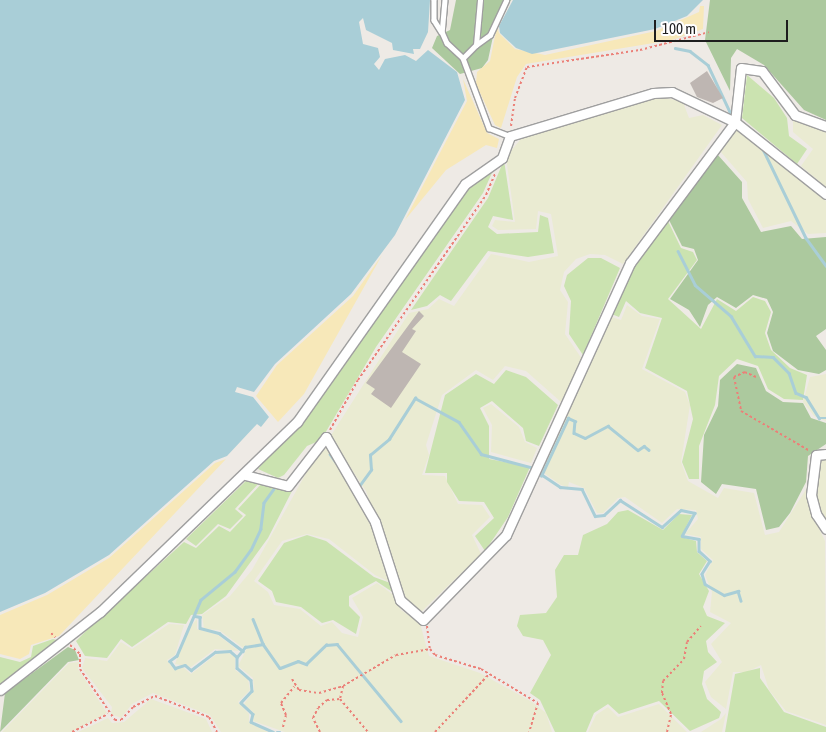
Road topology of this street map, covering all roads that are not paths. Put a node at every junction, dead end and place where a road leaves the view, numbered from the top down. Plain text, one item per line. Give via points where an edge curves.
1 (434, 0) edge
2 (445, 0) edge
3 (480, 0) edge
4 (506, 0) edge
5 (442, 32) junction
6 (476, 45) junction
7 (463, 58) junction
8 (735, 122) junction
9 (826, 126) edge
10 (510, 136) junction
11 (826, 194) edge
12 (826, 454) edge
13 (245, 475) junction
14 (826, 529) edge
15 (0, 690) edge

1 - 5 lane via 434,20
2 - 5 lane
3 - 6 lane
4 - 6 lane via 490,35
5 - 7 lane
6 - 7 lane
7 - 10 lane via 489,128
8 - 9 street via 741,68 762,71 795,114
8 - 10 street via 672,92 653,93
8 - 11 street
8 - 13 street via 630,263 500,544 423,620 400,600 372,515 326,437 288,486
10 - 13 street via 502,158 465,184 328,384
12 - 14 street via 816,455 811,495 816,514
13 - 15 street via 62,643

